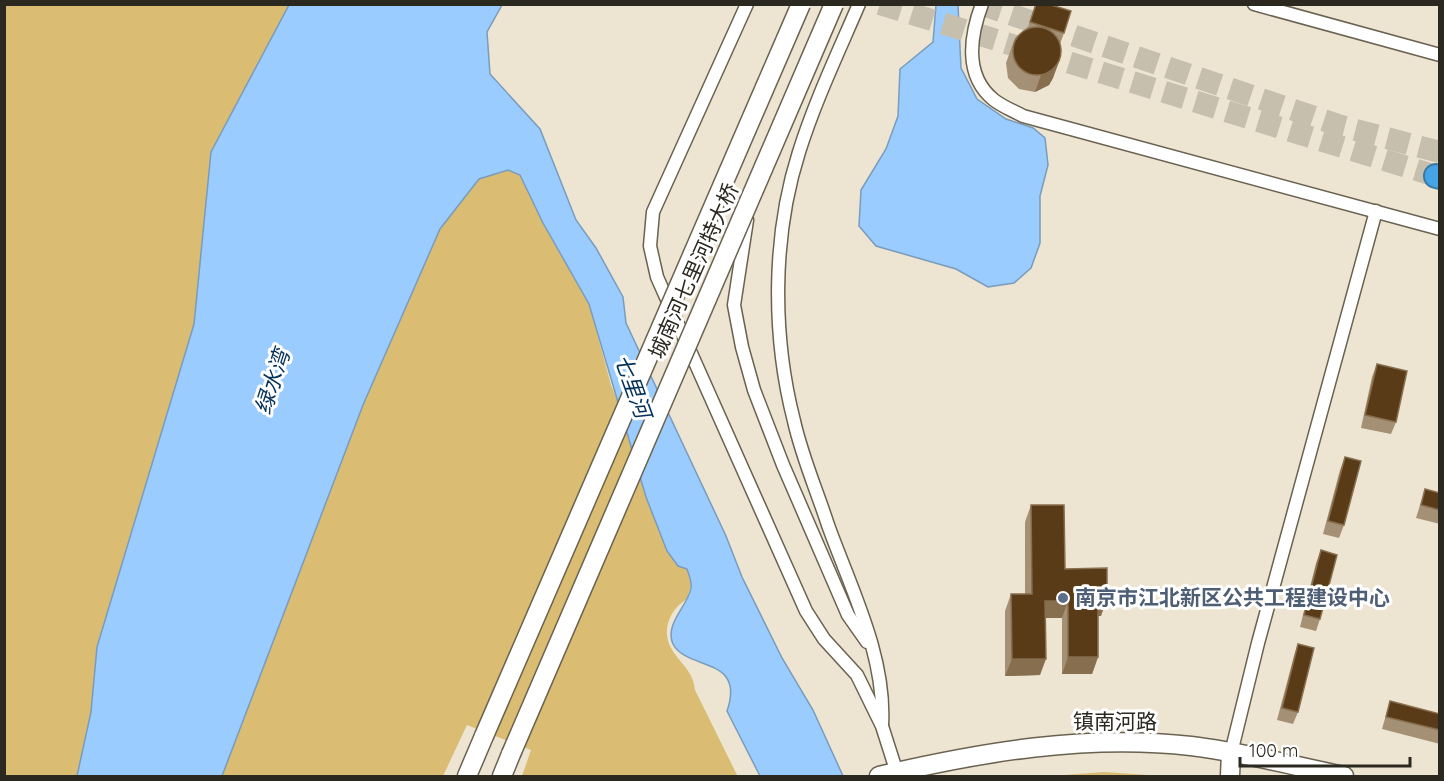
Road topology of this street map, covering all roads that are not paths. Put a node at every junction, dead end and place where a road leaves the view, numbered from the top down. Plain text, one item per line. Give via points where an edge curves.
1 (747, 4) edge
2 (801, 4) edge
3 (834, 4) edge
4 (859, 4) edge
5 (982, 4) edge
6 (1254, 4) edge
7 (1440, 55) edge
8 (752, 195) junction
9 (1376, 211) junction
10 (1440, 229) edge
11 (874, 653) junction
12 (882, 726) junction
13 (1232, 753) junction
14 (887, 775) edge
15 (467, 777) edge
16 (502, 777) edge
17 (1230, 777) edge
18 (1344, 777) edge

1 - 12 street via 653,212 650,246 657,277 806,611 824,639 857,675
2 - 15 main road, 城南河七里河特大桥, bridge
3 - 8 main road, 城南河七里河特大桥, bridge
4 - 11 street via 798,154 786,206 779,307 780,342 794,423
5 - 9 street via 970,51 976,75 993,99 1023,116
6 - 7 street
8 - 11 street, bridge via 736,274 734,305 754,390 848,615
8 - 16 main road, 城南河七里河特大桥, bridge
9 - 10 street
9 - 13 street via 1258,643
11 - 12 street via 883,705
12 - 14 street
13 - 14 main road, 镇南河路 via 1124,742 1055,745
13 - 17 main road
13 - 18 main road, 镇南河路

